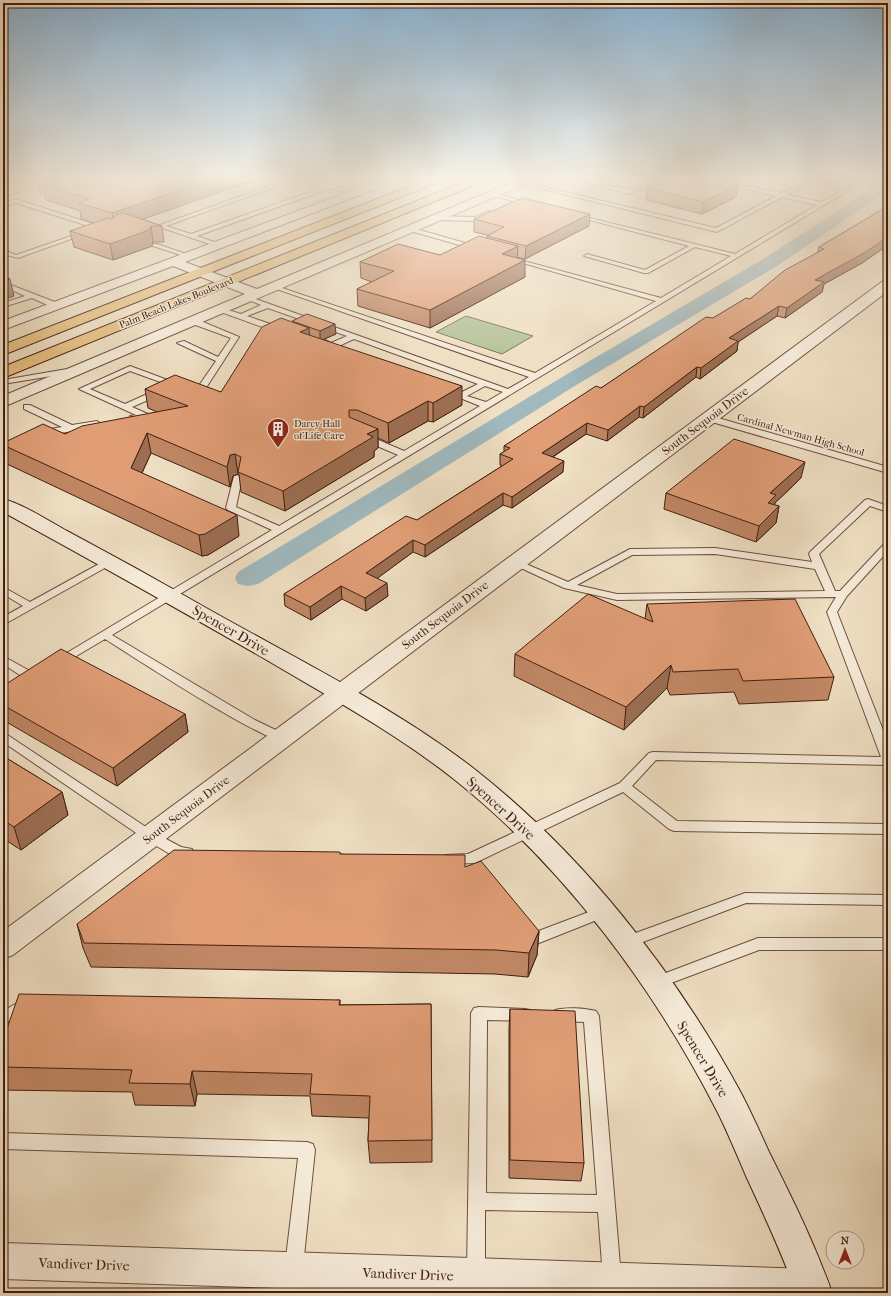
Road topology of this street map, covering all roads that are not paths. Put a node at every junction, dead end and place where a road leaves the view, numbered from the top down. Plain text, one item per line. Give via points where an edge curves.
1 (70, 238) edge
2 (199, 238) edge
3 (235, 238) edge
4 (286, 238) edge
5 (333, 238) edge
6 (387, 238) edge
7 (443, 238) edge
8 (669, 238) edge
9 (766, 238) edge
10 (155, 245) dead end
11 (218, 245) junction
12 (695, 245) junction
13 (487, 251) edge
14 (3, 252) edge
15 (189, 256) junction
16 (502, 256) edge
17 (587, 256) dead end
18 (737, 256) junction
19 (172, 262) junction
20 (200, 272) junction
21 (226, 282) junction
22 (3, 284) edge
23 (888, 284) edge
24 (274, 287) junction
25 (31, 296) junction
26 (253, 296) junction
27 (662, 300) junction
28 (879, 300) edge
29 (3, 305) edge
30 (268, 305) junction
31 (57, 306) junction
32 (221, 309) junction
33 (241, 316) junction
34 (193, 321) junction
35 (7, 325) edge
36 (284, 332) edge
37 (353, 336) junction
38 (22, 342) junction
39 (181, 343) dead end
40 (3, 350) edge
41 (342, 353) edge
42 (220, 360) junction
43 (80, 369) junction
44 (3, 373) edge
45 (535, 376) junction
46 (3, 382) edge
47 (485, 383) junction
48 (175, 384) junction
49 (439, 388) edge
50 (509, 392) junction
51 (461, 396) junction
52 (3, 402) edge
53 (486, 406) junction
54 (27, 407) dead end
55 (124, 407) junction
56 (708, 418) junction
57 (123, 420) edge
58 (108, 422) edge
59 (71, 428) junction
60 (354, 434) edge
61 (30, 437) edge
62 (404, 454) junction
63 (888, 470) edge
64 (237, 478) edge
65 (3, 505) edge
66 (888, 509) edge
67 (277, 529) junction
68 (888, 545) edge
69 (108, 562) junction
70 (515, 563) junction
71 (818, 566) junction
72 (568, 586) junction
73 (3, 590) edge
74 (831, 594) junction
75 (843, 594) junction
76 (171, 595) junction
77 (30, 606) junction
78 (3, 622) edge
79 (105, 635) junction
80 (3, 659) edge
81 (33, 678) junction
82 (21, 685) edge
83 (340, 693) junction
84 (3, 736) edge
85 (282, 738) junction
86 (888, 760) edge
87 (624, 786) junction
88 (888, 829) edge
89 (528, 831) junction
90 (150, 836) junction
91 (201, 854) edge
92 (440, 859) edge
93 (470, 859) junction
94 (480, 871) edge
95 (888, 900) edge
96 (602, 912) junction
97 (519, 921) edge
98 (626, 943) junction
99 (888, 944) edge
100 (3, 947) edge
101 (655, 984) junction
102 (34, 1004) edge
103 (3, 1019) edge
104 (3, 1141) edge
105 (476, 1201) junction
106 (606, 1204) junction
107 (3, 1261) edge
108 (294, 1270) junction
109 (612, 1281) junction
110 (459, 1282) edge
111 (813, 1290) edge

1 - 14 lane via 16,257
2 - 11 lane
3 - 11 street
4 - 20 main road, Palm Beach Lakes Boulevard
5 - 21 main road, Palm Beach Lakes Boulevard
6 - 24 street
7 - 13 lane
8 - 12 lane
9 - 18 lane
10 - 15 lane
11 - 15 street
12 - 17 lane via 646,272
12 - 18 lane
15 - 19 street
16 - 27 lane
18 - 27 lane
19 - 20 street
19 - 31 street
20 - 21 street
20 - 38 main road, Palm Beach Lakes Boulevard
21 - 26 street
21 - 44 main road, Palm Beach Lakes Boulevard
22 - 25 lane
23 - 28 street, South Sequoia Drive
24 - 26 street
24 - 45 lane
25 - 29 lane
25 - 31 lane
26 - 30 lane
26 - 32 street
27 - 45 lane
28 - 56 street, South Sequoia Drive
30 - 33 lane
30 - 37 lane
31 - 35 street
32 - 33 lane
32 - 34 street
33 - 36 lane
34 - 42 lane via 235,337
34 - 43 street
35 - 38 street via 18,327
37 - 41 lane via 323,346
37 - 47 lane
38 - 40 main road, Palm Beach Lakes Boulevard
39 - 42 lane
42 - 48 lane via 198,394
43 - 46 lane
43 - 52 street
45 - 50 lane
47 - 50 lane
47 - 51 lane
48 - 55 lane
48 - 55 lane via 130,368 83,389
49 - 51 lane
50 - 53 lane
51 - 53 lane
53 - 62 lane
54 - 59 lane
55 - 57 lane via 145,416
56 - 63 lane, Cardinal Newman High School
56 - 70 street, South Sequoia Drive
58 - 59 lane
59 - 61 lane
60 - 62 lane
62 - 67 lane
64 - 67 lane via 231,508
65 - 69 street, Spencer Drive
66 - 71 lane via 868,502 814,554
67 - 76 lane
68 - 75 lane
69 - 76 street, Spencer Drive
69 - 77 lane
70 - 72 lane
70 - 83 street, South Sequoia Drive
71 - 72 lane via 715,550 630,552
71 - 74 lane
72 - 74 lane via 617,597
73 - 77 lane
74 - 75 lane
75 - 86 lane via 832,612
76 - 79 lane
76 - 83 street, Spencer Drive
77 - 78 lane
79 - 81 lane
79 - 85 lane via 251,723
80 - 81 lane
81 - 82 lane
83 - 85 street, South Sequoia Drive
83 - 89 street, Spencer Drive via 401,729 459,771
84 - 90 lane
85 - 90 street, South Sequoia Drive
86 - 87 lane via 653,756
87 - 88 lane via 674,826
87 - 89 lane
89 - 93 lane
89 - 96 street, Spencer Drive
90 - 91 lane via 178,852
90 - 100 street, South Sequoia Drive
92 - 93 lane
93 - 94 lane
95 - 98 lane via 745,898
96 - 97 lane via 534,939
96 - 98 street, Spencer Drive
98 - 101 street, Spencer Drive
99 - 101 lane via 758,944
101 - 111 street, Spencer Drive via 670,1004 729,1103 786,1221
102 - 103 lane via 26,1003
104 - 108 lane via 307,1150
105 - 106 lane
105 - 106 lane via 479,1013 591,1016
105 - 110 lane
106 - 109 lane
107 - 108 street, Vandiver Drive
108 - 110 street, Vandiver Drive
109 - 110 street, Vandiver Drive
109 - 111 street, Vandiver Drive

